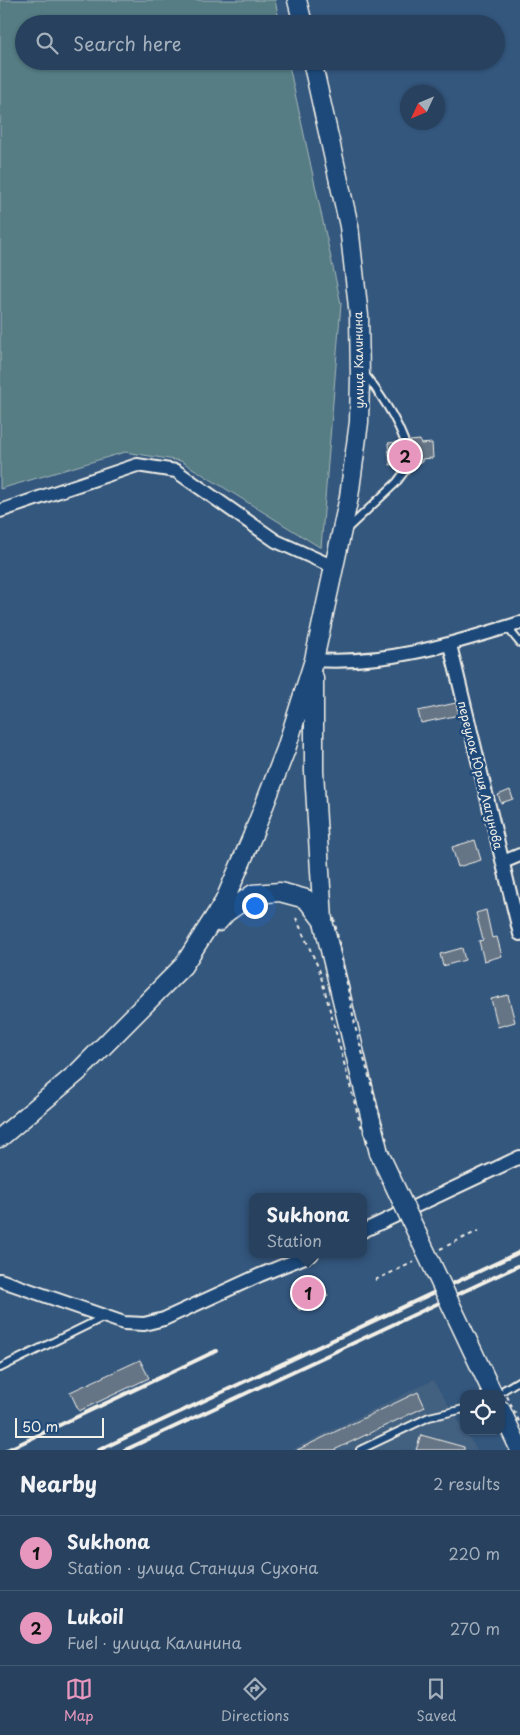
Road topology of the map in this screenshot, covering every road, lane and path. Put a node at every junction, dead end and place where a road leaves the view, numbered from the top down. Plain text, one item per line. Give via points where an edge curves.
1 (297, 0) edge
2 (301, 15) edge
3 (314, 70) edge
4 (360, 366) junction
5 (0, 510) edge
6 (341, 535) junction
7 (334, 567) junction
8 (520, 623) edge
9 (507, 627) junction
10 (520, 643) edge
11 (450, 645) junction
12 (314, 660) junction
13 (520, 855) edge
14 (503, 862) junction
15 (329, 920) junction
16 (520, 934) edge
17 (183, 966) junction
18 (0, 1138) edge
19 (388, 1143) dead end
20 (520, 1157) edge
21 (367, 1228) edge
22 (478, 1231) dead end
23 (427, 1255) junction
24 (302, 1258) edge
25 (0, 1280) edge
26 (375, 1280) dead end
27 (106, 1316) junction
28 (0, 1368) edge
29 (520, 1380) edge
30 (497, 1390) edge
31 (502, 1390) edge
32 (505, 1402) edge
33 (460, 1410) edge
34 (505, 1418) edge
35 (520, 1423) edge
36 (360, 1450) edge
37 (520, 1450) edge

1 - 2 main road
3 - 4 main road, улица Калинина via 349,226
4 - 6 main road, улица Калинина via 359,422 350,497
4 - 6 lane via 390,408 406,442 411,463 396,483
5 - 7 street via 137,465 176,471 276,541
6 - 7 main road, улица Калинина
7 - 12 main road, улица Калинина
8 - 9 street
9 - 10 lane
9 - 11 street
11 - 12 street via 373,660
11 - 14 street, переулок Юрия Лагунова
12 - 15 main road via 314,771
12 - 17 main road via 286,749 252,837 224,902
13 - 14 street
14 - 16 street, переулок Юрия Лагунова
15 - 17 main road via 306,899 280,892 253,894 226,913
15 - 19 path, bridge
15 - 23 main road, bridge via 379,1154
17 - 18 main road via 78,1072
20 - 21 street
22 - 23 path
23 - 26 path
23 - 30 main road, bridge
24 - 27 street via 164,1319 144,1324 124,1323
25 - 27 street
27 - 28 lane
29 - 31 lane
32 - 35 path, bridge
33 - 36 lane via 429,1417
34 - 37 main road

